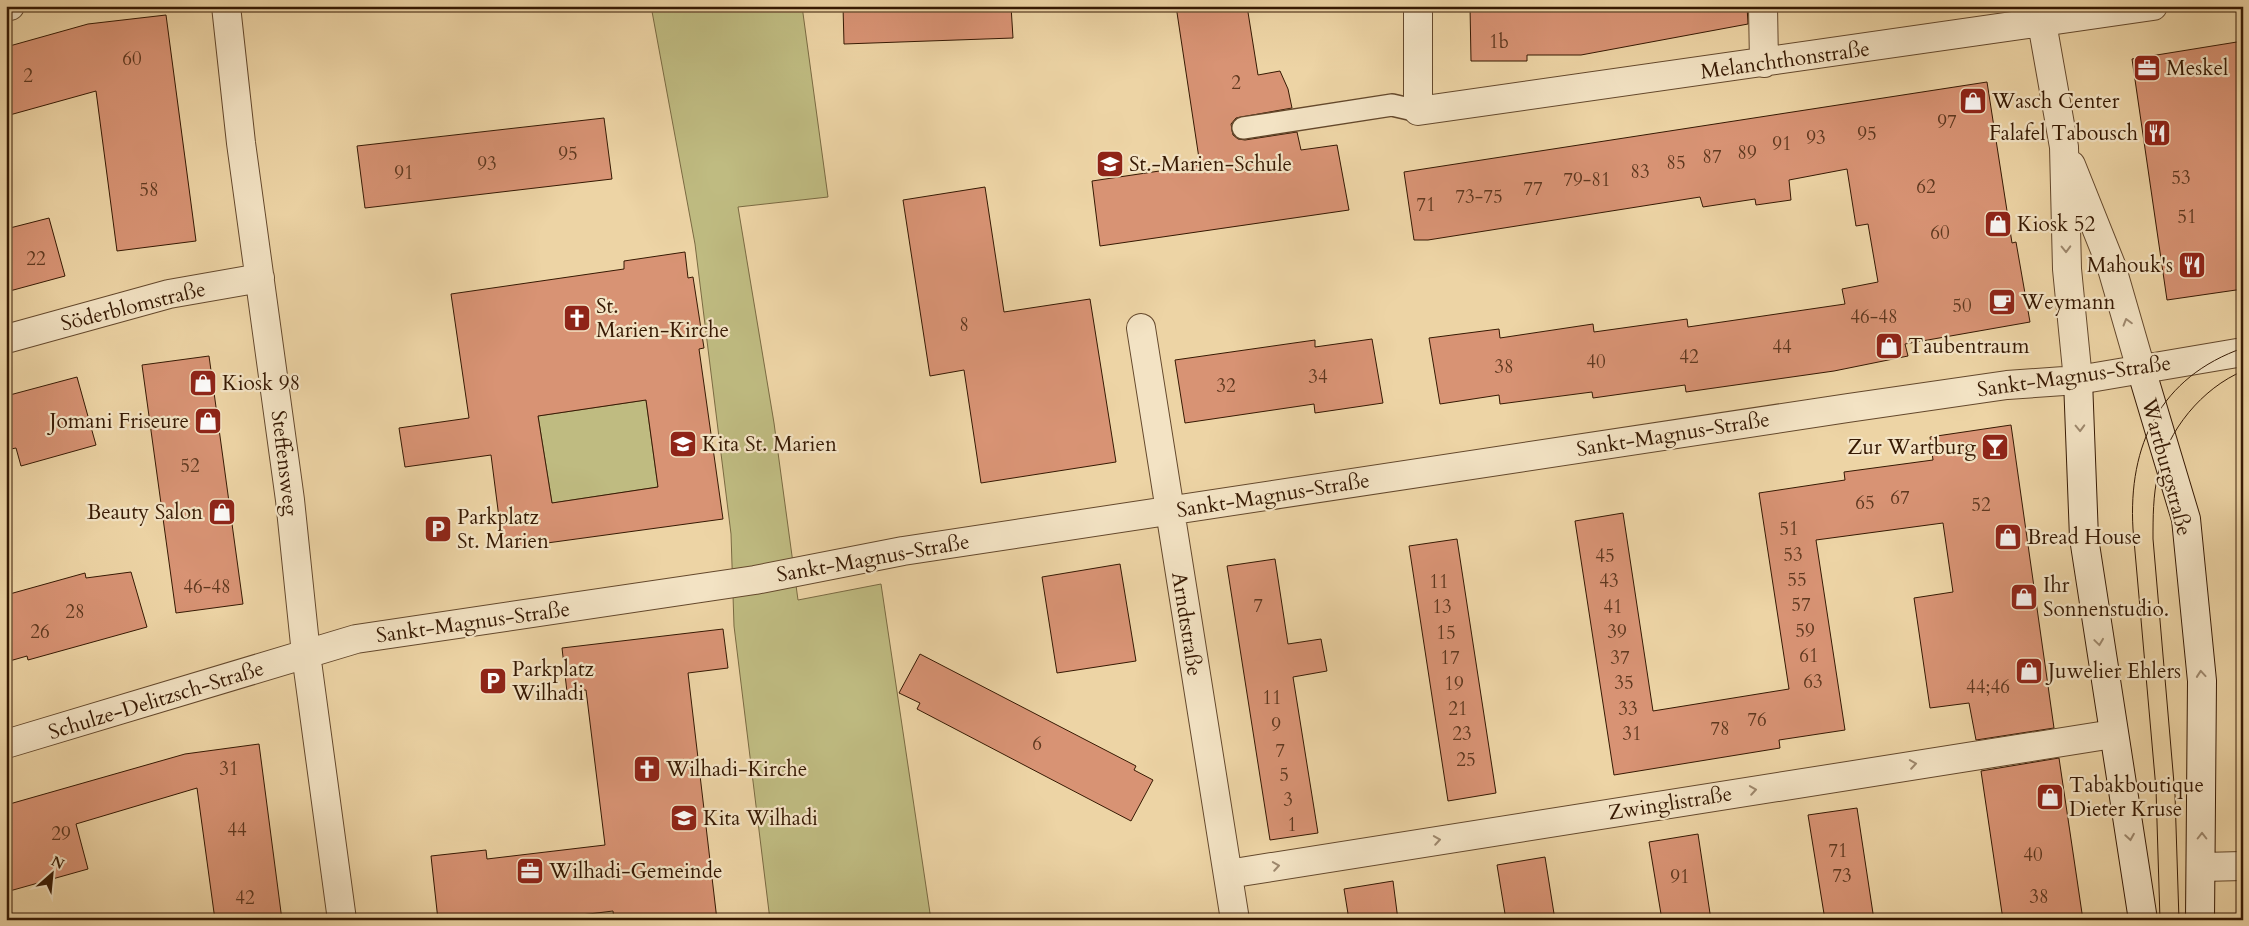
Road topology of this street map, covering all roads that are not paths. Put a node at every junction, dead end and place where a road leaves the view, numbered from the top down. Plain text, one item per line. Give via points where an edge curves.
1 (10, 6) edge
2 (226, 6) edge
3 (1418, 6) edge
4 (1764, 6) edge
5 (2153, 6) edge
6 (6, 7) edge
7 (2041, 15) edge
8 (1764, 63) junction
9 (1418, 111) junction
10 (1243, 128) dead end
11 (2064, 148) junction
12 (260, 278) junction
13 (1141, 328) dead end
14 (6, 339) edge
15 (2243, 352) edge
16 (2141, 369) junction
17 (2078, 380) junction
18 (1169, 511) junction
19 (306, 654) junction
20 (2113, 734) junction
21 (6, 744) edge
22 (2243, 866) edge
23 (2202, 868) junction
24 (1228, 874) junction
25 (342, 920) edge
26 (1235, 920) edge
27 (2143, 920) edge
28 (2200, 920) edge

1 - 6 street
2 - 12 street, Steffensweg
3 - 9 street
4 - 8 street
5 - 7 street, Melanchthonstraße
7 - 8 street, Melanchthonstraße
7 - 11 street, Wartburgstraße
8 - 9 street, Melanchthonstraße
9 - 10 lane via 1392,105
16 -> 11 street, Wartburgstraße via 2111,265
11 -> 17 street, Wartburgstraße via 2067,269
12 - 14 street, Söderblomstraße via 168,294
12 - 19 street, Steffensweg via 292,518
13 - 18 street, Arndtstraße
15 - 16 street, Sankt-Magnus-Straße
16 - 17 street, Sankt-Magnus-Straße
23 -> 16 street, Wartburgstraße via 2202,681 2186,520
17 - 18 street, Sankt-Magnus-Straße via 1998,386
17 -> 20 street, Wartburgstraße via 2084,538
18 - 19 street, Sankt-Magnus-Straße via 903,551 635,599 356,639
18 - 24 street, Arndtstraße
19 - 21 street, Schulze-Delitzsch-Straße
19 - 25 street, Steffensweg
24 -> 20 street, Zwinglistraße
20 -> 27 street, Wartburgstraße
22 - 23 street
23 - 28 street, Wartburgstraße
24 - 26 street, Arndtstraße

